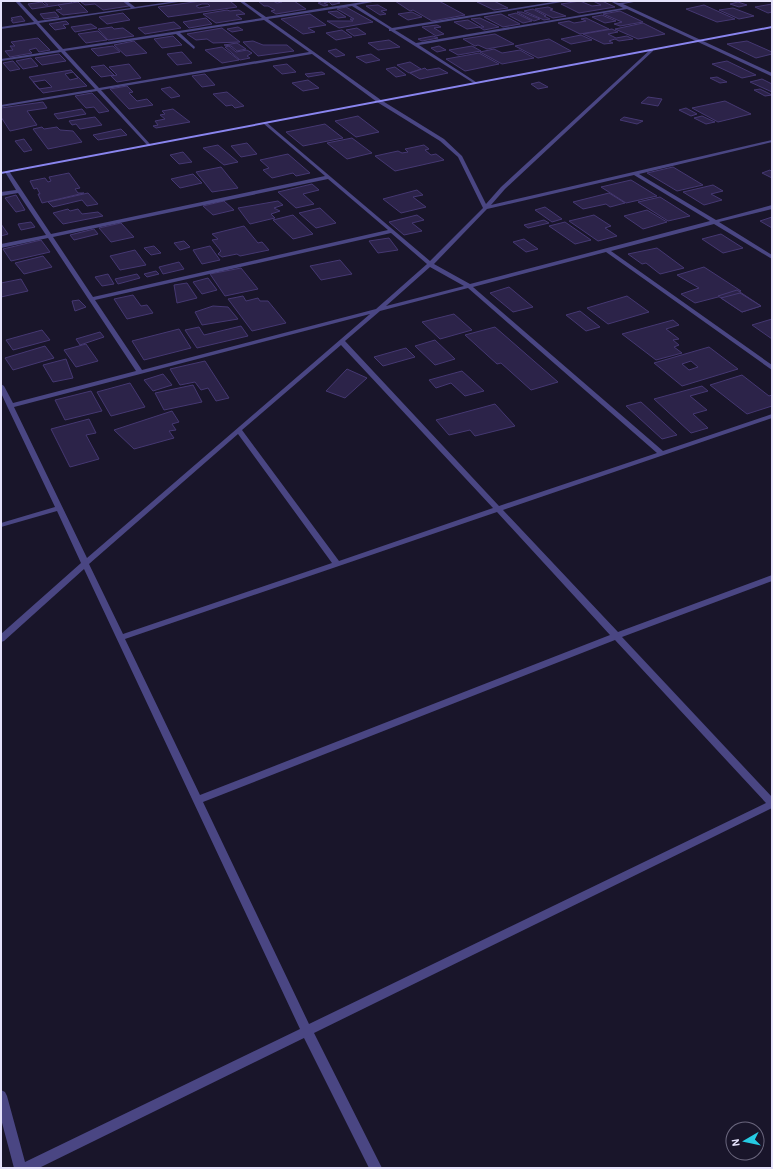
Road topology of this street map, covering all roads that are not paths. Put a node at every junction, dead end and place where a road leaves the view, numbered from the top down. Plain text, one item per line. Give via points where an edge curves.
1 (17, 1) edge
2 (126, 1) edge
3 (183, 1) edge
4 (241, 1) edge
5 (376, 1) edge
6 (566, 1) edge
7 (612, 1) edge
8 (637, 1) edge
9 (619, 4) junction
10 (353, 5) junction
11 (134, 8) junction
12 (628, 8) junction
13 (266, 18) junction
14 (36, 23) junction
15 (772, 27) edge
16 (1, 28) edge
17 (390, 30) junction
18 (177, 32) junction
19 (698, 41) junction
20 (414, 45) junction
21 (194, 48) dead end
22 (62, 50) junction
23 (652, 50) junction
24 (312, 53) junction
25 (1, 60) edge
26 (772, 75) edge
27 (475, 83) junction
28 (97, 89) junction
29 (379, 101) junction
30 (1, 106) edge
31 (266, 123) junction
32 (772, 140) edge
33 (148, 146) junction
34 (4, 173) edge
35 (635, 173) junction
36 (329, 177) junction
37 (19, 191) junction
38 (1, 194) edge
39 (772, 207) edge
40 (486, 208) junction
41 (715, 222) junction
42 (392, 231) junction
43 (49, 236) junction
44 (1, 246) edge
45 (608, 250) junction
46 (772, 257) edge
47 (430, 264) junction
48 (469, 286) junction
49 (92, 299) junction
50 (379, 310) junction
51 (341, 341) junction
52 (772, 368) edge
53 (140, 372) junction
54 (1, 386) edge
55 (10, 406) junction
56 (772, 416) edge
57 (239, 430) junction
58 (662, 454) junction
59 (59, 508) junction
60 (498, 509) junction
61 (1, 525) edge
62 (85, 563) junction
63 (336, 564) junction
64 (772, 578) edge
65 (616, 636) junction
66 (120, 638) junction
67 (1, 639) edge
68 (198, 800) junction
69 (772, 804) edge
70 (306, 1030) junction
71 (1, 1096) edge
72 (20, 1168) edge
73 (26, 1168) edge
74 (376, 1168) edge

1 - 14 street
2 - 11 street
3 - 11 street
4 - 13 street
5 - 10 street
6 - 17 street
7 - 9 street
8 - 9 street
9 - 12 street
10 - 13 street
10 - 17 street
11 - 14 street
12 - 19 street
12 - 20 street
13 - 18 street
13 - 24 street
14 - 16 street
14 - 22 street
15 - 19 street
17 - 20 street
18 - 21 street
18 - 22 street
19 - 23 street
19 - 26 street
20 - 27 street
22 - 25 street
22 - 28 street
23 - 27 street
23 - 40 street via 503,188
24 - 28 street
24 - 29 street
27 - 29 street
28 - 30 street
28 - 33 street
29 - 31 street
29 - 40 street via 442,140 460,156
31 - 33 street
31 - 36 street
32 - 35 street
33 - 34 street
34 - 37 street
35 - 40 street
35 - 41 street
36 - 42 street
36 - 43 street
37 - 38 street
37 - 43 street
39 - 41 street
40 - 47 street
41 - 45 street
41 - 46 street
42 - 47 street
42 - 49 street
43 - 44 street
43 - 49 street
45 - 48 street
45 - 52 street
47 - 48 street
47 - 50 street
48 - 50 street
48 - 58 street
49 - 53 street
50 - 51 street
50 - 53 street
51 - 57 street
51 - 60 street
53 - 55 street
54 - 55 street
55 - 59 street
56 - 58 street
57 - 62 street
57 - 63 street
58 - 60 street
59 - 61 street
59 - 62 street
60 - 63 street
60 - 65 street
62 - 66 street
62 - 67 street
63 - 66 street
64 - 65 street
65 - 68 street
65 - 69 street
66 - 68 street
68 - 70 street
69 - 70 street
70 - 73 street
70 - 74 street
71 - 72 street

